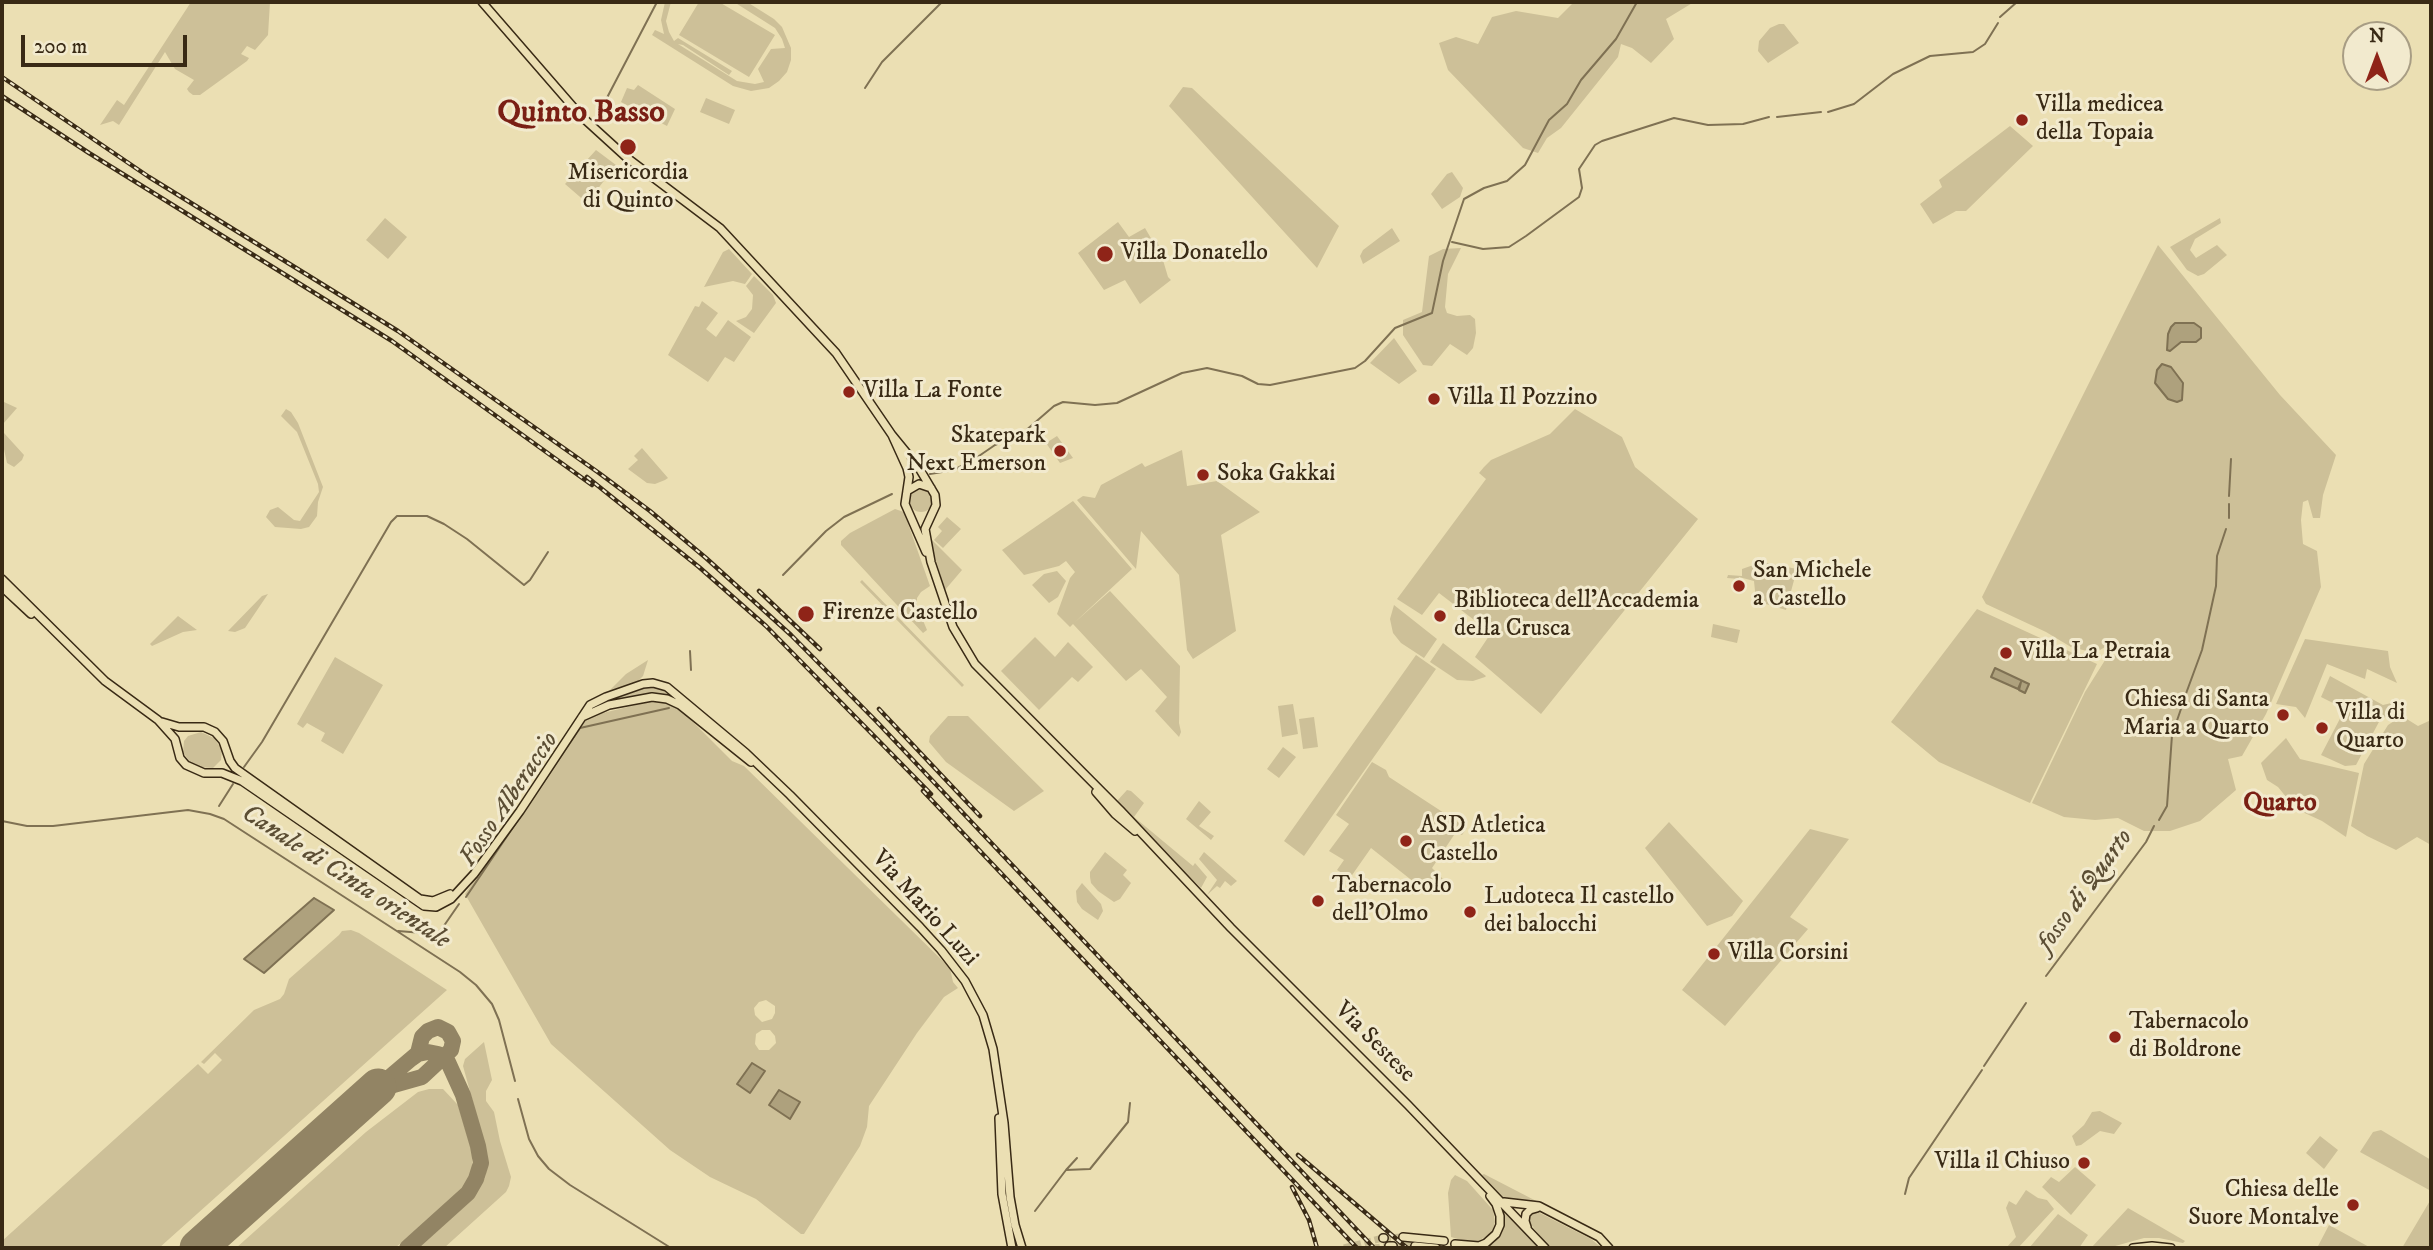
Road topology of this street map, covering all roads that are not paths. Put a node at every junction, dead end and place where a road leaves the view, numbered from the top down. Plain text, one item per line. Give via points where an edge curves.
1 (482, 2) edge
2 (892, 435) junction
3 (931, 488) junction
4 (905, 495) junction
5 (933, 510) junction
6 (910, 512) junction
7 (931, 562) junction
8 (2, 579) edge
9 (2, 587) edge
10 (66, 644) junction
11 (581, 718) junction
12 (158, 720) junction
13 (192, 727) junction
14 (177, 746) junction
15 (227, 754) junction
16 (213, 773) junction
17 (768, 775) junction
18 (457, 891) junction
19 (1000, 1099) junction
20 (1479, 1180) junction
21 (1498, 1199) junction
22 (1548, 1211) junction
23 (1532, 1234) junction
24 (1403, 1237) tunnel mouth
25 (1450, 1242) junction
26 (1415, 1246) dead end
27 (1012, 1248) edge
28 (1022, 1248) edge
29 (1436, 1248) edge
30 (1469, 1248) edge
31 (1545, 1248) edge
32 (1609, 1248) edge
33 (2133, 1248) edge
34 (2171, 1248) edge

1 - 2 main road via 581,116 626,157 729,236 830,345
2 - 3 main road
2 - 4 main road via 908,470
3 - 4 main road via 916,484
3 - 5 main road via 936,500
4 - 6 main road
5 - 6 main road via 920,516
5 - 7 main road, Via Sestese via 925,529
6 - 7 main road, Via Sestese
7 - 20 main road, Via Sestese via 953,627 969,657
8 - 10 main road
9 - 10 main road
10 - 12 main road via 105,681
11 - 17 main road, Via Mario Luzi via 609,705 669,699
11 - 17 main road, Via Mario Luzi via 593,703 606,697 643,684 662,685
11 - 18 main road via 520,811
12 - 13 main road
12 - 14 main road
13 - 14 main road
13 - 15 main road via 215,732
14 - 16 main road via 186,765
15 - 16 main road via 223,766
15 - 18 main road via 235,768 420,899 433,901
16 - 18 main road via 242,781 424,906 443,904
17 - 19 main road, Via Mario Luzi via 955,966 987,1026
19 - 27 main road, Via Mario Luzi via 1002,1194
19 - 28 main road, Via Mario Luzi via 1010,1197
20 - 21 main road, Via Sestese
20 - 25 main road via 1497,1207 1499,1228 1482,1245
21 - 22 main road
21 - 23 main road, Via Sestese
22 - 23 main road via 1534,1208 1527,1213 1525,1222
22 - 32 main road via 1599,1237
23 - 31 main road, Via Sestese
24 - 25 main road
25 - 30 main road
26 - 29 main road
33 - 34 main road

